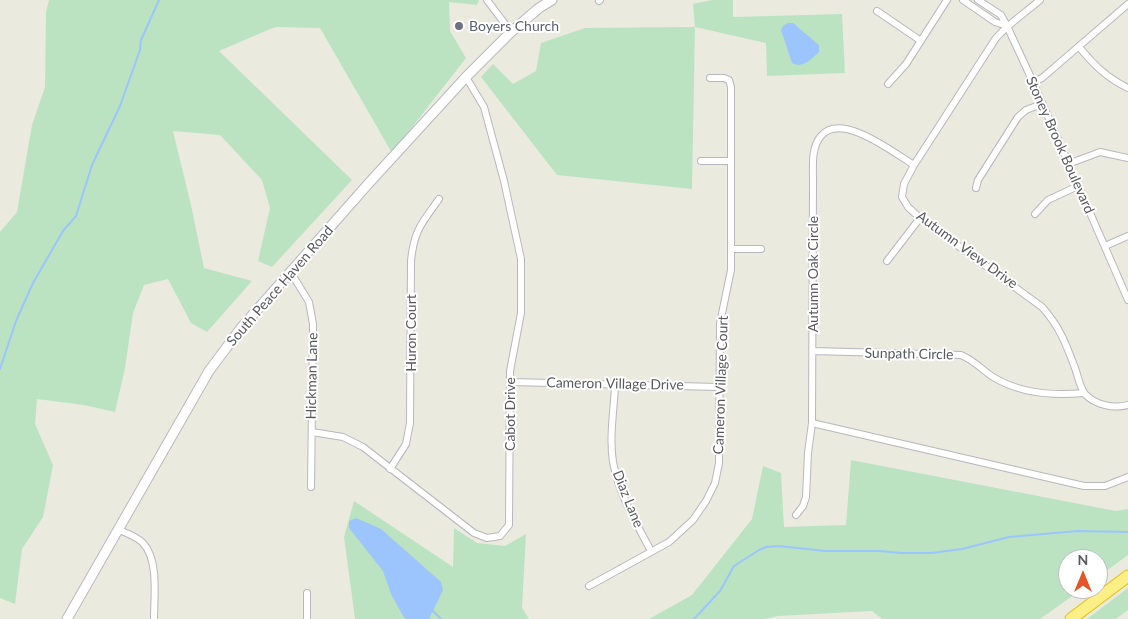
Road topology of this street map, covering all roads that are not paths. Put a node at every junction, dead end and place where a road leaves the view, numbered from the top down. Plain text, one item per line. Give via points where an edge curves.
1 (487, 0) edge
2 (552, 0) edge
3 (947, 0) edge
4 (963, 0) edge
5 (978, 0) edge
6 (1040, 0) edge
7 (538, 4) edge
8 (1128, 4) edge
9 (877, 11) dead end
10 (1007, 26) junction
11 (510, 32) junction
12 (920, 41) junction
13 (1079, 47) junction
14 (466, 77) junction
15 (710, 78) dead end
16 (1033, 82) junction
17 (888, 84) dead end
18 (1128, 88) edge
19 (1042, 104) junction
20 (1128, 158) edge
21 (701, 161) dead end
22 (731, 161) junction
23 (1068, 164) junction
24 (914, 165) junction
25 (1078, 186) junction
26 (976, 188) dead end
27 (439, 199) dead end
28 (1035, 214) dead end
29 (920, 218) junction
30 (1128, 236) edge
31 (1105, 246) junction
32 (761, 248) dead end
33 (731, 249) junction
34 (887, 262) dead end
35 (290, 271) junction
36 (1128, 300) edge
37 (813, 351) junction
38 (510, 382) junction
39 (615, 385) junction
40 (719, 387) junction
41 (1084, 393) junction
42 (1128, 405) edge
43 (812, 423) junction
44 (312, 432) junction
45 (390, 469) junction
46 (1128, 477) edge
47 (311, 487) dead end
48 (796, 515) dead end
49 (119, 530) junction
50 (651, 551) junction
51 (1128, 576) edge
52 (589, 586) dead end
53 (307, 593) dead end
54 (67, 619) edge
55 (154, 619) edge
56 (307, 619) edge
57 (1071, 619) edge

1 - 11 street
2 - 7 main road, South Peace Haven Road
3 - 12 street
4 - 10 street via 995,22
5 - 10 street, Stoney Brook Boulevard via 1000,15
6 - 10 street, Autumn View Drive
7 - 11 main road, South Peace Haven Road
8 - 13 street
9 - 12 street
10 - 16 street, Stoney Brook Boulevard
10 - 24 street, Autumn View Drive
11 - 14 main road, South Peace Haven Road
12 - 17 street
13 - 16 street
13 - 18 street via 1101,72
14 - 35 main road, South Peace Haven Road
14 - 38 street, Cabot Drive via 484,107 521,260 521,313
15 - 22 street, Cameron Village Court via 729,80
16 - 19 street, Stoney Brook Boulevard
19 - 23 street, Stoney Brook Boulevard
19 - 26 street via 1018,117
20 - 23 street via 1100,152
21 - 22 street
22 - 33 street, Cameron Village Court
23 - 25 street, Stoney Brook Boulevard
24 - 29 street, Autumn View Drive via 904,184 902,197
24 - 37 street, Autumn Oak Circle via 848,128 833,129 821,136 814,158
25 - 28 street via 1048,200
25 - 31 street, Stoney Brook Boulevard
27 - 45 street, Huron Court via 418,228 413,243 410,423 406,444
29 - 34 street
29 - 41 street, Autumn View Drive via 1042,307 1060,331
30 - 31 street
31 - 36 street, Stoney Brook Boulevard
32 - 33 street
33 - 40 street, Cameron Village Court via 730,279 720,323
35 - 44 street, Hickman Lane via 309,302 313,324
35 - 49 main road, South Peace Haven Road via 241,328 210,371
37 - 41 street, Sunpath Circle via 961,355 1017,388 1051,395
37 - 43 street, Autumn Oak Circle
38 - 39 street, Cameron Village Drive
38 - 45 street, Cabot Drive via 509,525 500,536 487,538 474,534
39 - 40 street, Cameron Village Drive
39 - 50 street, Diaz Lane via 613,462 619,485
40 - 50 street, Cameron Village Court via 720,446 715,482 693,520 669,542
41 - 42 street via 1104,405
43 - 46 street via 1084,486 1105,486
43 - 48 street, Autumn Oak Circle via 806,497
44 - 45 street, Cabot Drive via 332,434 353,442
44 - 47 street, Hickman Lane
49 - 54 main road, South Peace Haven Road
49 - 55 street via 143,542 151,556
50 - 52 street, Cameron Village Court
51 - 57 highway
53 - 56 street

